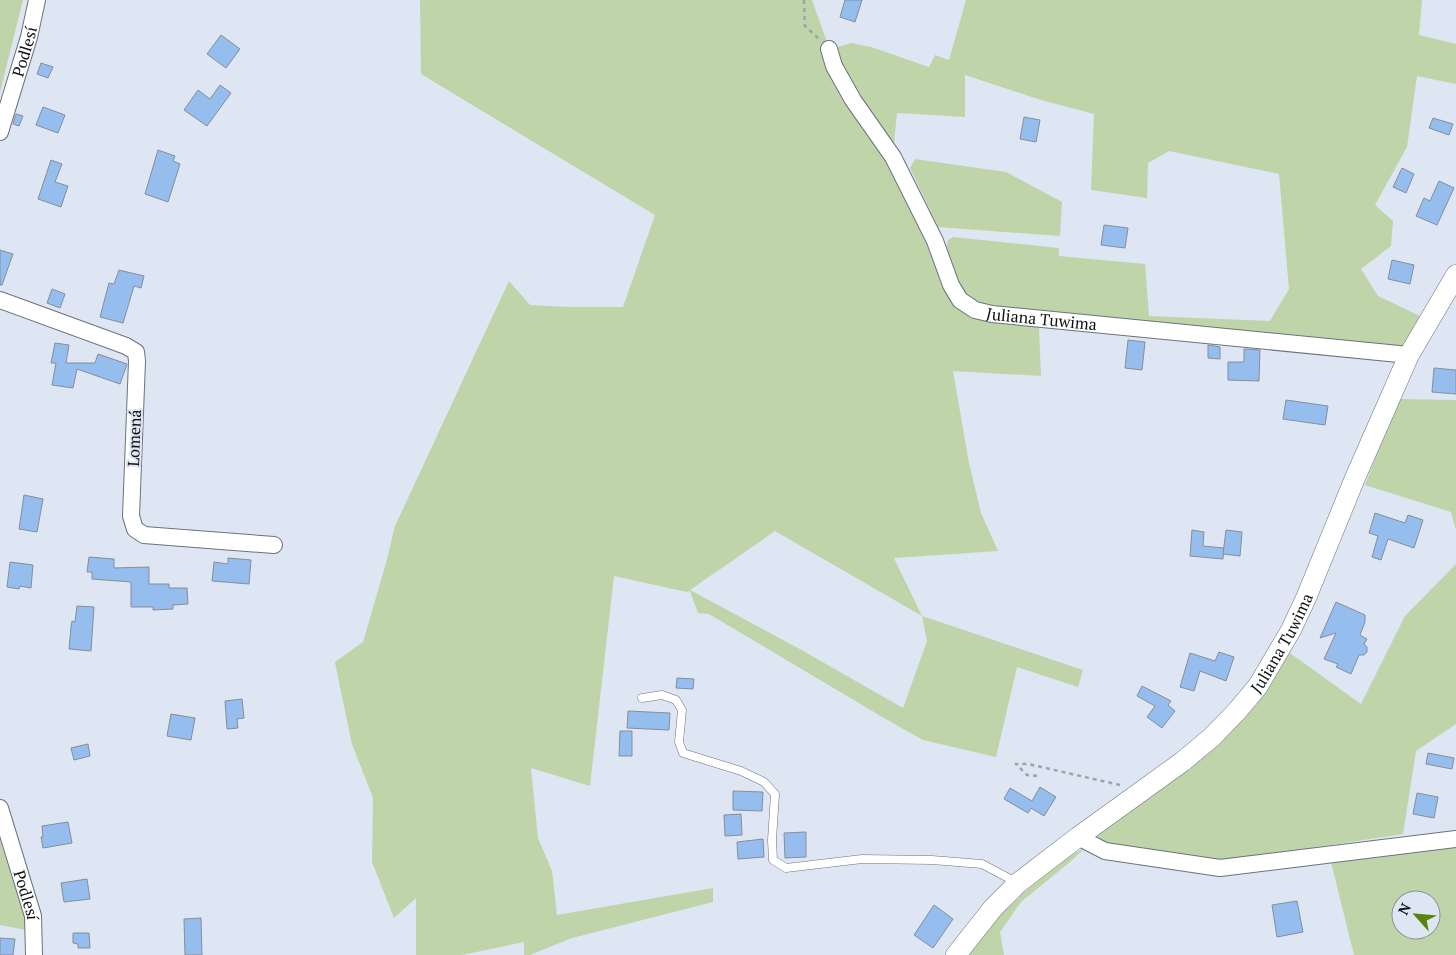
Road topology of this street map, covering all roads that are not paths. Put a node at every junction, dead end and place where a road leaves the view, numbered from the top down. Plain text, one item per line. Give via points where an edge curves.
1 (37, 0) edge
2 (829, 49) road end
3 (0, 132) edge
4 (1456, 275) edge
5 (0, 300) edge
6 (1409, 355) junction
7 (274, 545) dead end
8 (642, 698) dead end
9 (0, 808) edge
10 (1078, 837) junction
11 (1456, 839) edge
12 (1018, 883) junction
13 (34, 955) edge
14 (956, 955) edge

1 - 3 street, Podlesí
2 - 6 street, Juliana Tuwima via 834,66 853,100 893,156 934,241 951,285 960,300 975,310
4 - 6 street, Juliana Tuwima
5 - 7 street, Lomená via 136,352 131,516 135,529 144,535
6 - 10 street, Juliana Tuwima via 1306,598 1258,686 1212,737
8 - 12 lane via 662,695 676,700 682,710 679,742 684,752 741,771 764,782 775,794 773,860 786,868 862,859 932,860 982,864
9 - 13 street, Podlesí via 34,916
10 - 11 street via 1105,851 1220,868
10 - 12 street, Juliana Tuwima
12 - 14 street, Juliana Tuwima via 993,908

